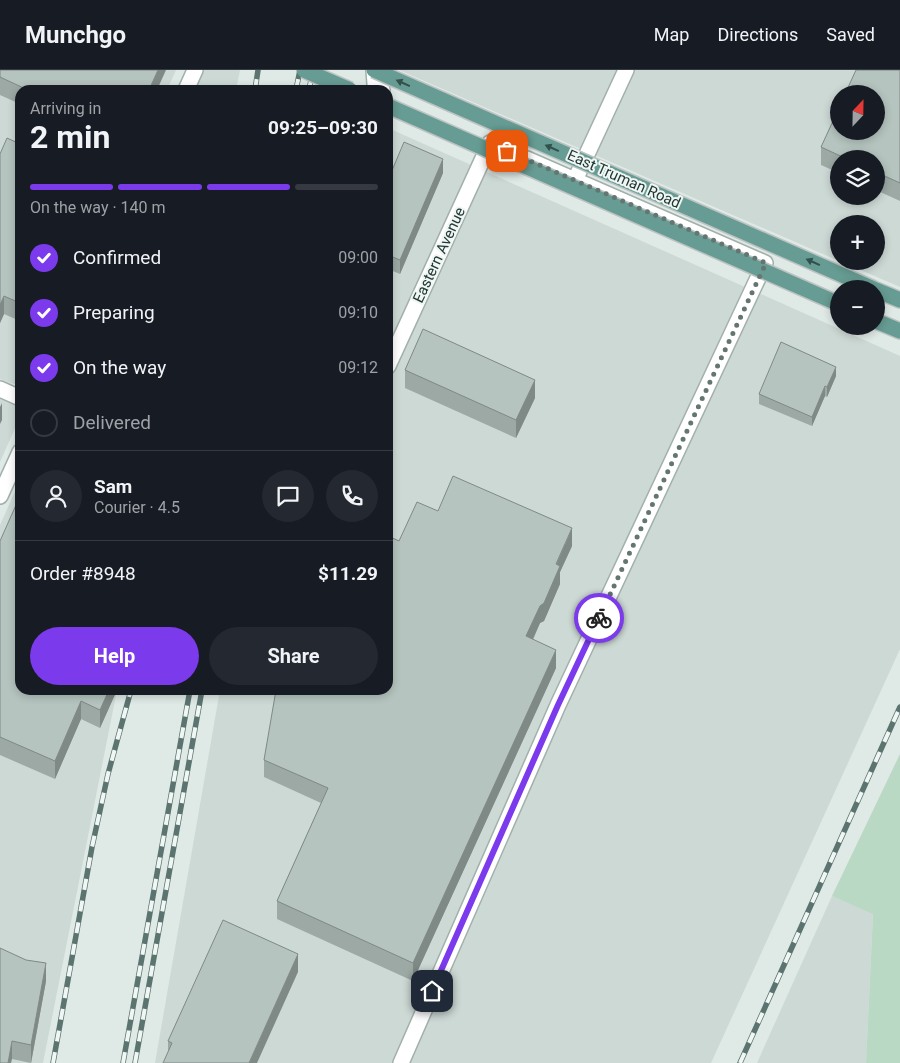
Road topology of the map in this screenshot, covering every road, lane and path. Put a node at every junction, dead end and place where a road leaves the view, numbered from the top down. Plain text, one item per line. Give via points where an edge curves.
1 (196, 70) edge
2 (304, 70) edge
3 (374, 70) edge
4 (626, 70) edge
5 (188, 85) edge
6 (338, 85) edge
7 (376, 85) edge
8 (393, 100) edge
9 (393, 108) edge
10 (490, 143) junction
11 (576, 180) junction
12 (854, 280) edge
13 (885, 293) edge
14 (830, 300) edge
15 (900, 300) edge
16 (885, 324) edge
17 (900, 331) edge
18 (393, 355) edge
19 (0, 389) edge
20 (15, 396) edge
21 (15, 463) edge
22 (0, 496) edge
23 (401, 1063) edge

1 - 5 street
2 - 6 main road, bridge
3 - 7 street
12 -> 3 main road, East Truman Road, bridge
4 - 11 street
8 - 10 street
9 - 14 main road, East Truman Road, bridge
10 - 11 street
10 - 18 street, Eastern Avenue
11 - 23 street via 766,263 558,705
13 - 15 main road, East Truman Road
16 - 17 main road
19 - 20 street
21 - 22 street

